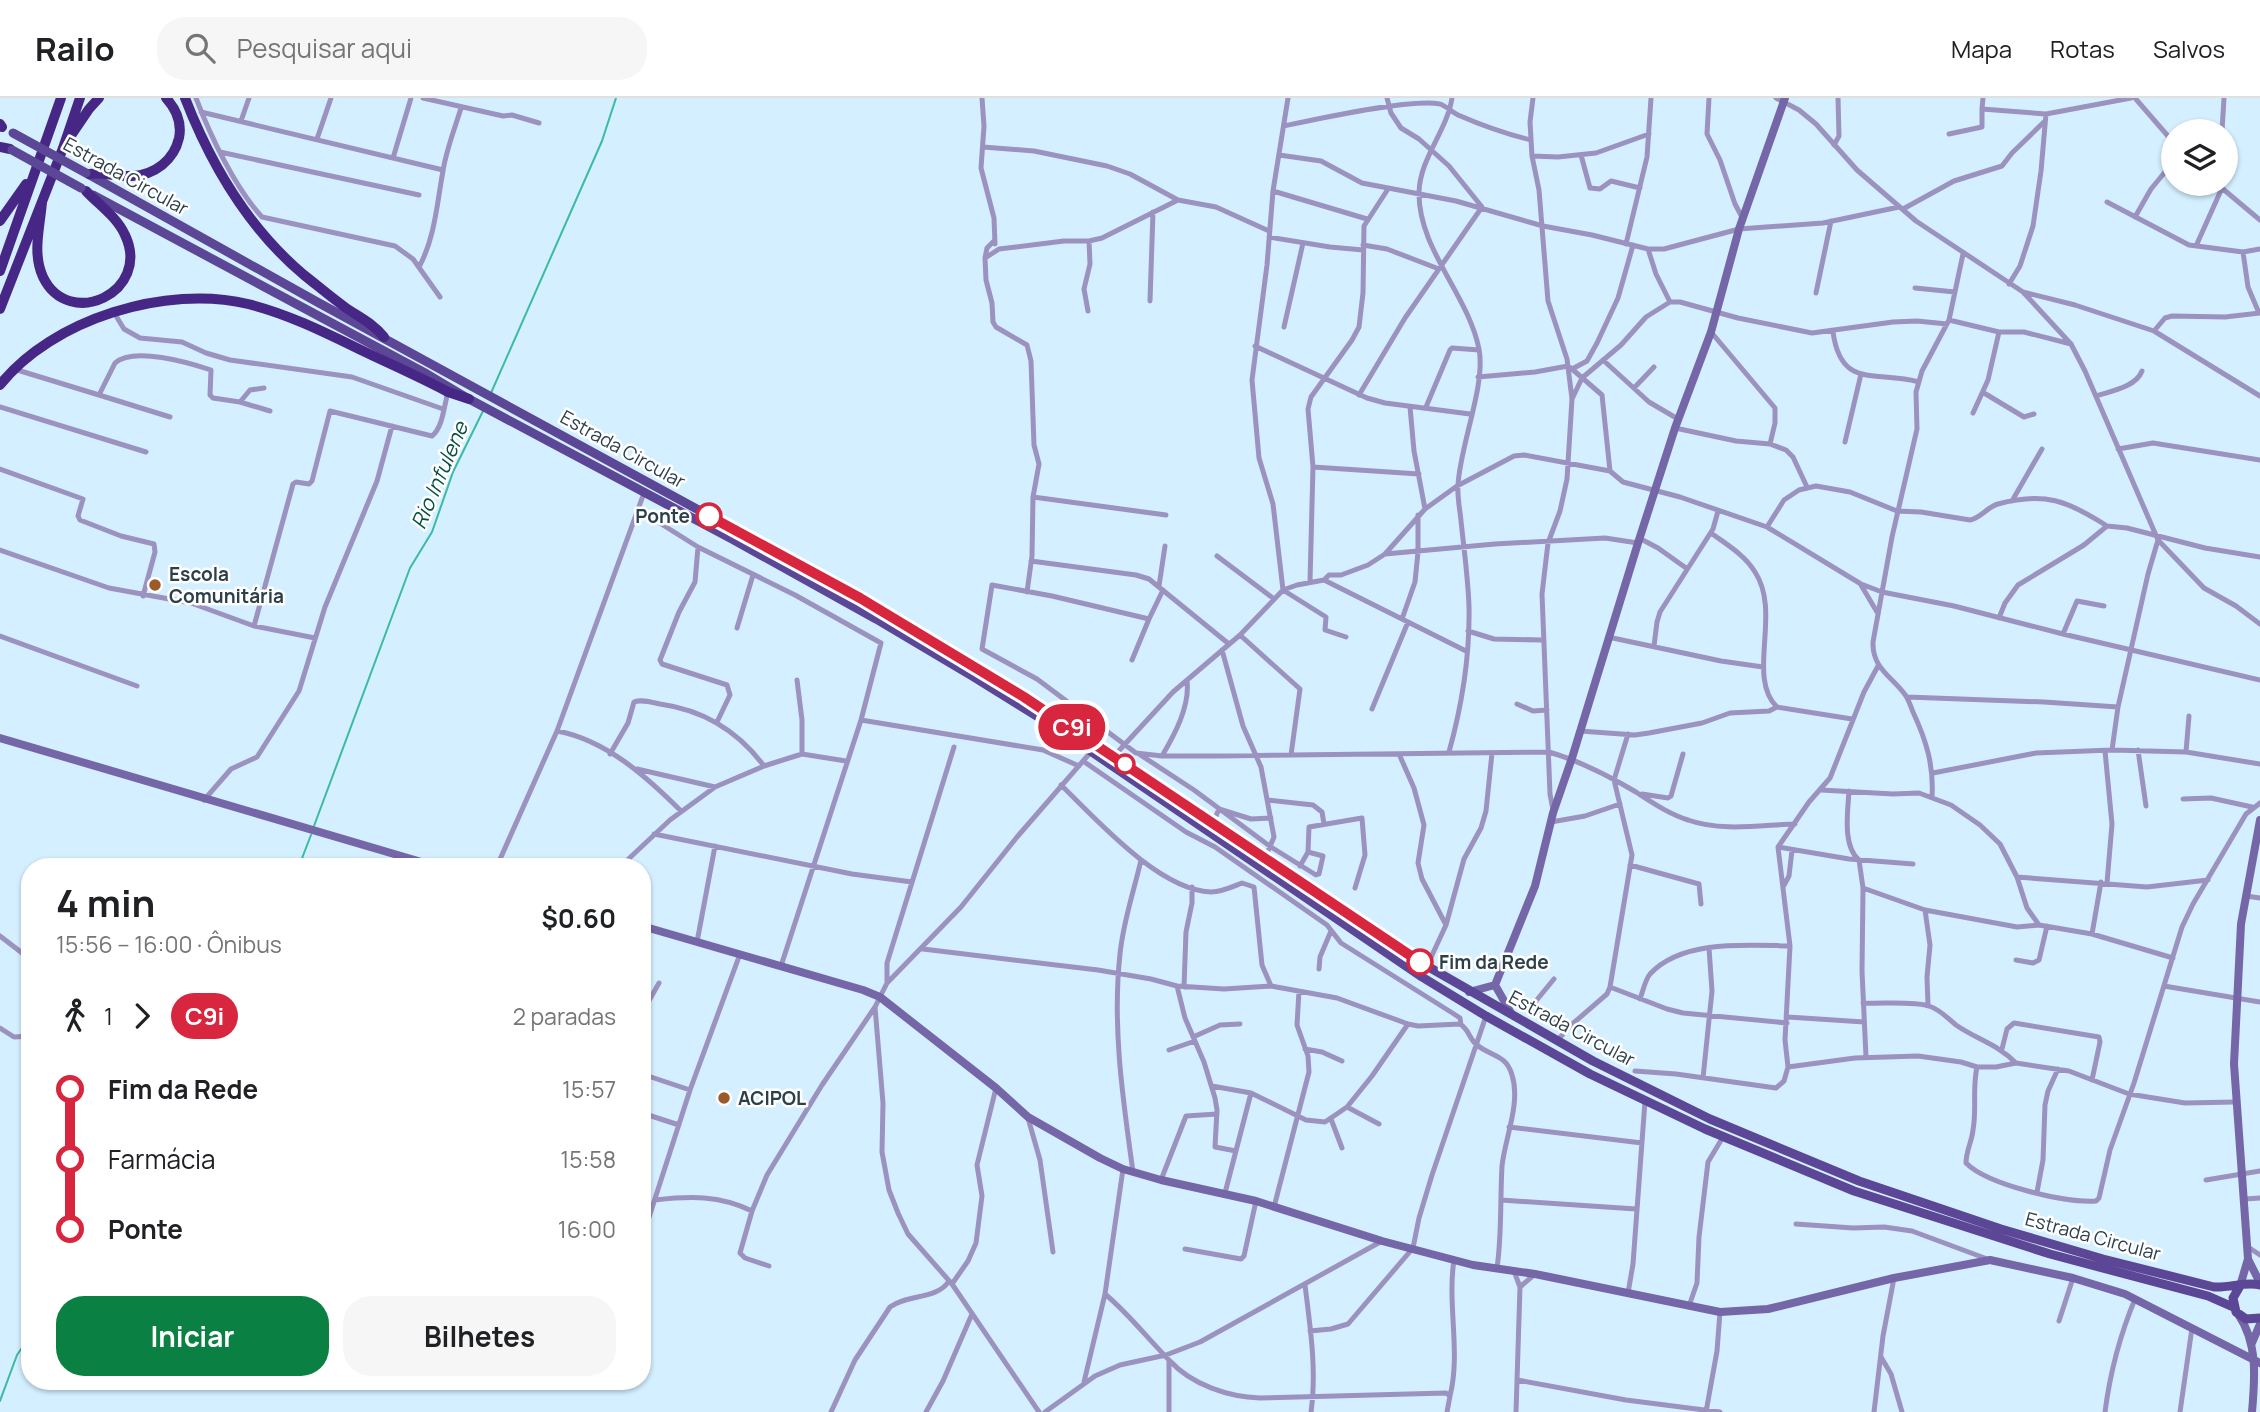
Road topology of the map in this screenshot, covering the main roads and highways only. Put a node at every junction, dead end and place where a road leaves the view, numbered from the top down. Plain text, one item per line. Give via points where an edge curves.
1 (58, 98) edge
2 (80, 98) edge
3 (99, 98) edge
4 (166, 98) edge
5 (186, 98) edge
6 (1, 125) edge
7 (6, 147) edge
8 (63, 148) junction
9 (88, 174) junction
10 (33, 176) junction
11 (83, 189) junction
12 (42, 202) junction
13 (0, 220) edge
14 (0, 271) edge
15 (0, 309) edge
16 (384, 337) junction
17 (0, 385) edge
18 (474, 401) junction
19 (2260, 1284) edge
20 (2240, 1286) junction
21 (2235, 1309) junction
22 (2260, 1318) edge

1 - 10 highway
2 - 8 highway
3 - 8 highway
4 - 9 highway via 178,118 180,133 171,157 162,166 143,175
5 - 16 highway via 196,112 206,149 235,199 270,242
6 - 9 main road, Estrada Circular, bridge
7 - 11 main road, Estrada Circular, bridge
8 - 12 highway
9 - 16 main road, Estrada Circular
10 - 13 highway
10 - 14 highway
11 - 12 highway via 118,223 131,260 122,284 92,302 67,300 44,278 37,246
11 - 18 main road, Estrada Circular
12 - 15 highway
16 - 20 main road, Estrada Circular via 860,598 977,668 1427,967 1593,1061 1710,1119 1858,1181 2103,1259 2214,1287
17 - 18 highway via 41,347 113,311 205,299 249,304 298,320
18 - 21 main road, Estrada Circular via 876,619 1056,729 1260,874 1486,1016 1590,1074 1723,1137 1854,1191 2039,1250 2208,1296
19 - 20 main road, Estrada Circular
20 - 21 main road via 2234,1293
21 - 22 main road, Estrada Circular via 2246,1319

